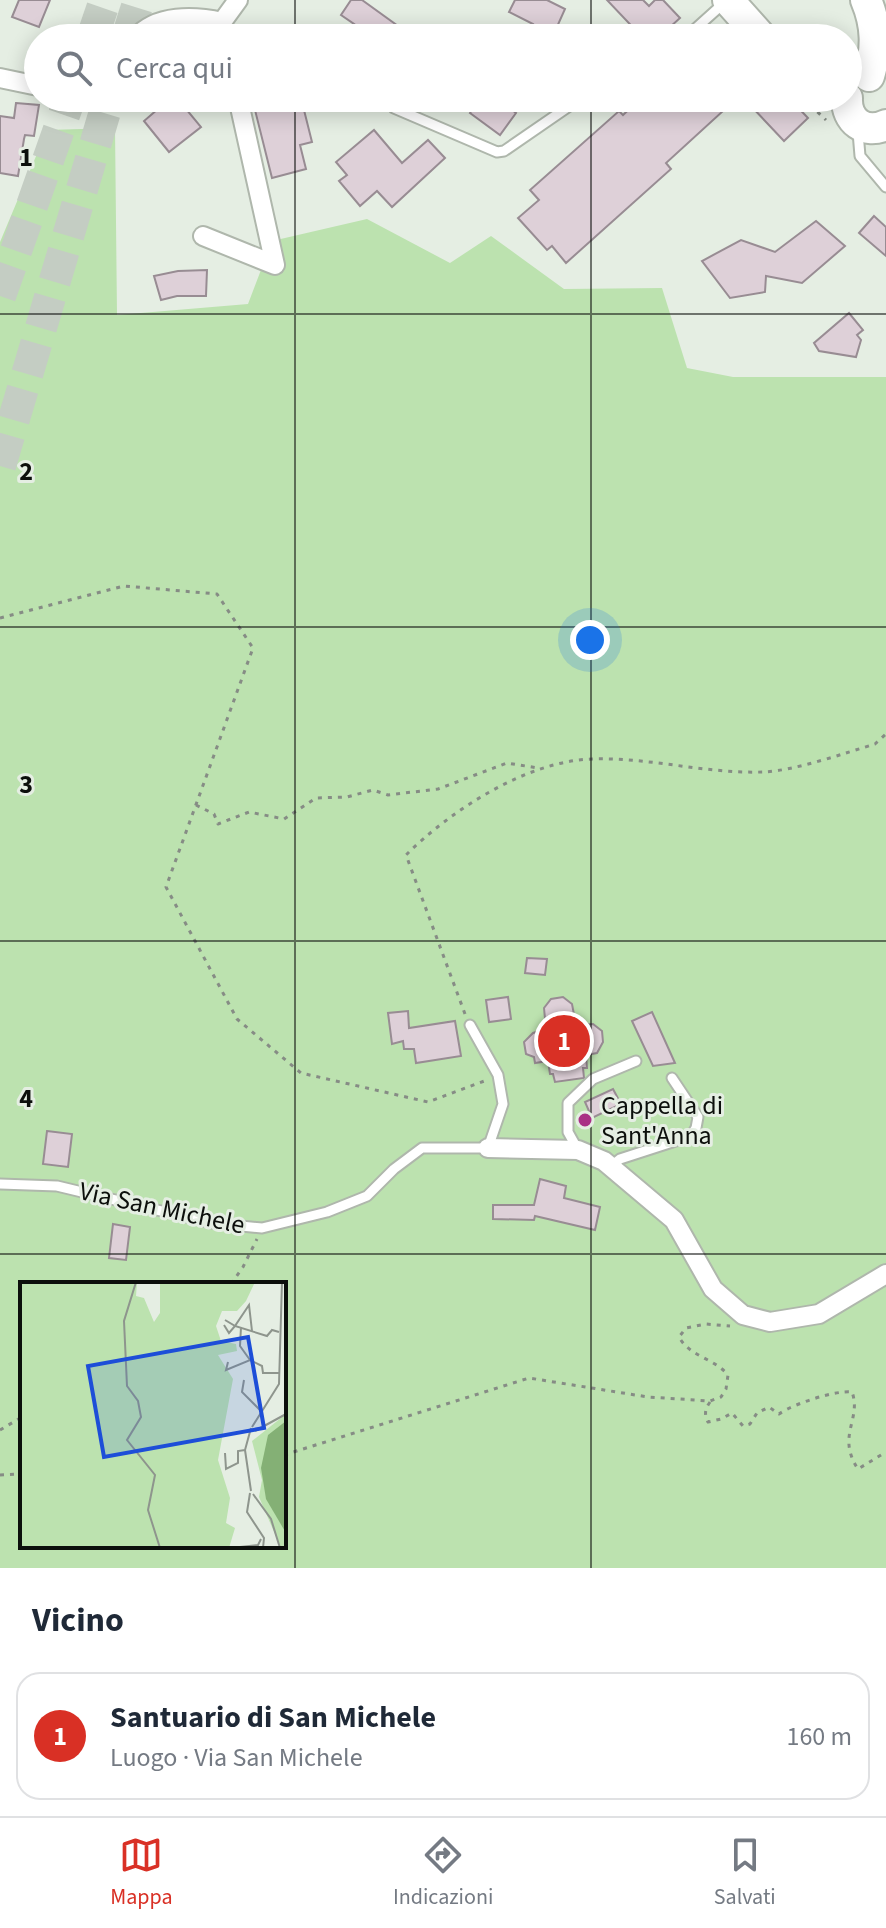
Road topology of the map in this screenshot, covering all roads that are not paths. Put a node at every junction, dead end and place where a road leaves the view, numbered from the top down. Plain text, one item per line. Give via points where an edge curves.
1 (238, 0) edge
2 (728, 0) edge
3 (866, 0) edge
4 (877, 0) edge
5 (159, 24) edge
6 (212, 24) edge
7 (227, 24) edge
8 (701, 24) edge
9 (749, 24) edge
10 (886, 25) edge
11 (0, 78) edge
12 (24, 83) edge
13 (862, 97) edge
14 (862, 103) edge
15 (241, 112) edge
16 (403, 112) edge
17 (561, 112) edge
18 (861, 112) edge
19 (886, 150) edge
20 (886, 187) edge
21 (203, 236) dead end
22 (470, 1025) road end
23 (636, 1061) dead end
24 (672, 1078) dead end
25 (488, 1148) junction
26 (578, 1150) junction
27 (610, 1167) junction
28 (0, 1184) edge
29 (886, 1274) edge

1 - 7 street
2 - 8 lane
2 - 9 main road
3 - 13 main road via 876,36
4 - 10 main road
5 - 6 street via 197,16
11 - 12 street
14 - 19 main road
15 - 21 street via 275,265
16 - 17 lane via 497,152
18 - 20 lane via 860,156
22 - 25 lane via 498,1075 503,1104
23 - 26 lane via 593,1079 568,1103 568,1132
24 - 27 lane via 698,1117 691,1136
25 - 26 street, Via San Michele
25 - 28 lane, Via San Michele via 422,1148 367,1196 262,1228 211,1223 57,1186
26 - 27 street, Via San Michele
27 - 29 street, Via San Michele via 674,1220 713,1289 743,1315 770,1322 819,1314

